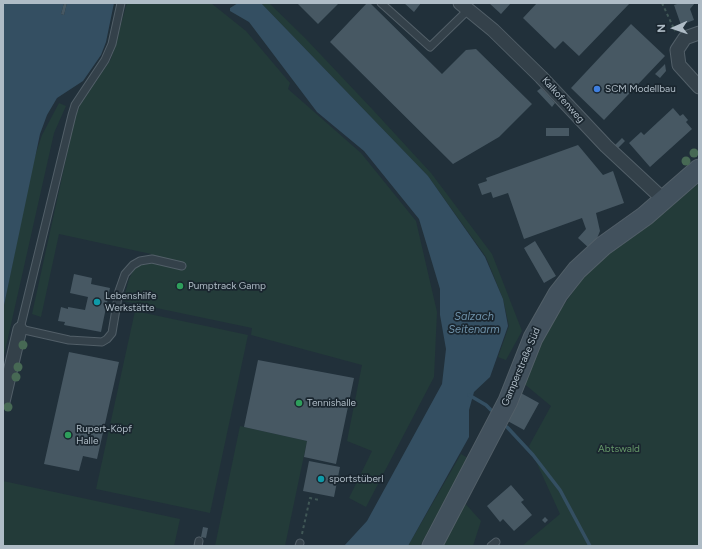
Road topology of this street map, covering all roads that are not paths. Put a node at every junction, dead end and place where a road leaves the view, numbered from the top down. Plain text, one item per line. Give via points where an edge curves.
1 (121, 3) edge
2 (381, 3) edge
3 (464, 6) edge
4 (699, 33) edge
5 (699, 87) edge
6 (699, 169) edge
7 (664, 200) junction
8 (182, 266) dead end
9 (20, 329) junction
10 (3, 402) edge
11 (432, 546) edge

1 - 9 lane via 112,44 99,70 75,105
2 - 3 lane via 430,47
3 - 7 street, Kalkofenweg via 498,35 606,146
4 - 5 street via 685,38 677,50 679,65
6 - 7 street, Gamperstraße Süd
7 - 11 street, Gamperstraße Süd via 603,246 577,270 558,294 533,338 508,401
8 - 9 lane via 152,259 133,265 125,274 119,291 112,333 102,342 70,340
9 - 10 street

